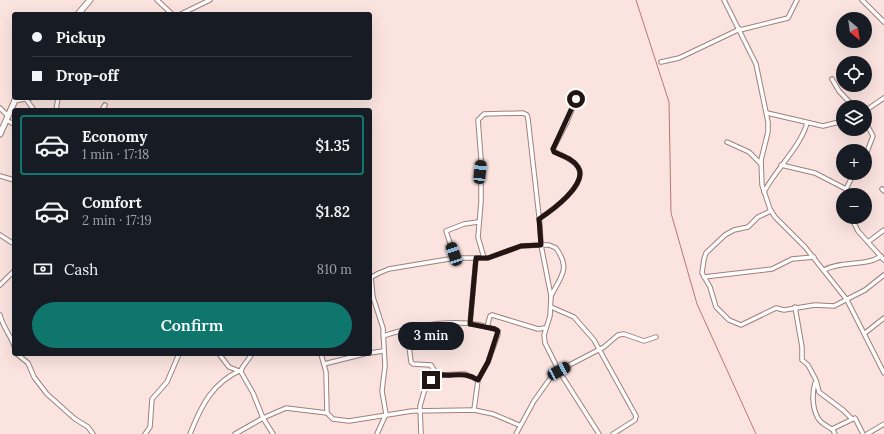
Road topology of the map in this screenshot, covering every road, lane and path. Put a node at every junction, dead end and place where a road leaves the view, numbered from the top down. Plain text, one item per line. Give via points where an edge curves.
1 (90, 0) edge
2 (157, 0) edge
3 (210, 0) edge
4 (724, 0) edge
5 (797, 0) edge
6 (862, 0) edge
7 (80, 12) edge
8 (170, 12) edge
9 (185, 12) edge
10 (884, 22) edge
11 (740, 30) junction
12 (661, 62) dead end
13 (832, 79) dead end
14 (884, 98) edge
15 (576, 99) dead end
16 (15, 100) edge
17 (847, 100) edge
18 (105, 105) dead end
19 (872, 106) edge
20 (0, 108) edge
21 (103, 108) edge
22 (767, 113) junction
23 (7, 118) junction
24 (12, 122) edge
25 (807, 123) junction
26 (836, 123) edge
27 (0, 134) edge
28 (872, 134) edge
29 (727, 142) dead end
30 (870, 144) edge
31 (761, 164) junction
32 (781, 165) junction
33 (0, 176) edge
34 (12, 179) edge
35 (850, 180) edge
36 (846, 188) joint
37 (764, 192) junction
38 (771, 210) junction
39 (539, 219) junction
40 (478, 222) junction
41 (855, 224) edge
42 (884, 230) edge
43 (0, 235) edge
44 (868, 242) junction
45 (12, 243) edge
46 (541, 245) junction
47 (881, 256) junction
48 (814, 257) junction
49 (455, 258) junction
50 (476, 258) junction
51 (484, 258) junction
52 (884, 260) edge
53 (824, 270) junction
54 (12, 273) edge
55 (884, 275) edge
56 (704, 277) junction
57 (372, 278) edge
58 (0, 285) edge
59 (372, 287) edge
60 (551, 296) junction
61 (847, 300) junction
62 (551, 307) junction
63 (795, 307) junction
64 (0, 314) edge
65 (884, 318) edge
66 (470, 324) junction
67 (487, 327) junction
68 (545, 328) junction
69 (407, 329) junction
70 (865, 333) junction
71 (383, 336) junction
72 (656, 337) dead end
73 (12, 341) edge
74 (600, 349) junction
75 (383, 351) junction
76 (372, 353) edge
77 (19, 356) edge
78 (177, 356) edge
79 (221, 356) edge
80 (250, 356) edge
81 (321, 356) edge
82 (356, 356) edge
83 (324, 364) junction
84 (240, 370) junction
85 (559, 371) junction
86 (884, 372) edge
87 (435, 374) junction
88 (478, 380) junction
89 (816, 380) junction
90 (474, 410) junction
91 (419, 411) junction
92 (327, 413) junction
93 (386, 414) junction
94 (263, 418) junction
95 (852, 419) junction
96 (884, 424) edge
97 (519, 425) junction
98 (832, 429) junction
99 (93, 434) edge
100 (145, 434) edge
101 (190, 434) edge
102 (235, 434) edge
103 (273, 434) edge
104 (377, 434) edge
105 (421, 434) edge
106 (516, 434) edge
107 (599, 434) edge
108 (613, 434) edge
109 (834, 434) edge
110 (863, 434) edge
111 (867, 434) edge

1 - 7 main road
2 - 8 street
3 - 9 street
4 - 11 street
5 - 11 street via 788,18
6 - 10 street
11 - 12 street via 679,58
11 - 22 street via 756,64
13 - 17 street
14 - 19 street
15 - 39 street via 553,149 577,166 580,172 578,179 573,190 561,203
16 - 23 main road
18 - 21 street
20 - 23 street
22 - 25 street
22 - 31 street via 768,132
23 - 24 street
23 - 27 main road
25 - 26 street via 823,126
25 - 32 street via 800,140
28 - 30 street
29 - 31 street via 749,152
31 - 37 street
32 - 36 street via 815,173
32 - 37 street
33 - 34 street
35 - 36 street
37 - 38 street
38 - 48 street
38 - 56 street via 747,227 725,235 706,253 702,271
39 - 40 street via 528,116 517,112 493,113 484,114 478,120 481,159 481,205
39 - 46 street
40 - 49 street via 446,231
40 - 51 street via 478,242
41 - 44 street
42 - 44 street
43 - 45 street
44 - 47 street
46 - 51 street via 521,246
46 - 60 street
46 - 60 street via 556,248 564,266 563,274
47 - 52 street
47 - 53 street via 867,262 837,264
48 - 53 street
48 - 56 street via 792,259 772,269
49 - 50 street
49 - 57 street via 389,269
50 - 51 street
50 - 66 street
53 - 61 street
54 - 58 street
55 - 61 street
56 - 63 street via 716,307 738,325 776,308 784,310
59 - 71 street
60 - 62 street
61 - 63 street via 834,306
61 - 70 street
62 - 68 street
62 - 74 street via 574,317
63 - 89 street via 802,360 808,365
64 - 73 street via 4,328
65 - 70 street
66 - 67 street
66 - 69 street via 424,325
67 - 68 street via 492,315 538,329
67 - 88 street via 496,330 498,334
68 - 85 street via 545,343
69 - 71 street
69 - 87 street via 411,362 431,365
70 - 86 street
71 - 75 street
72 - 74 street via 642,341 621,334
74 - 85 street
74 - 108 street via 636,417
75 - 76 street
75 - 93 street via 385,366 382,396
77 - 99 street via 28,363 34,378 47,394 88,427
78 - 100 street via 166,382 152,399 150,427
79 - 84 street via 230,368
80 - 84 street
81 - 83 street
82 - 83 street
83 - 92 street
84 - 94 street via 254,393
84 - 101 street via 209,394
85 - 97 street via 543,386
85 - 107 street
87 - 88 street via 465,374
87 - 91 street via 423,395
88 - 90 street
89 - 95 street via 819,392
89 - 98 street via 812,392 818,418
90 - 91 street
90 - 97 street via 493,414
91 - 93 street
91 - 105 street
92 - 93 street via 331,418 349,421
92 - 94 street via 291,407
93 - 104 street
94 - 102 street
94 - 103 street
95 - 98 street
95 - 110 street via 857,419
96 - 111 street
97 - 106 street
98 - 109 street

